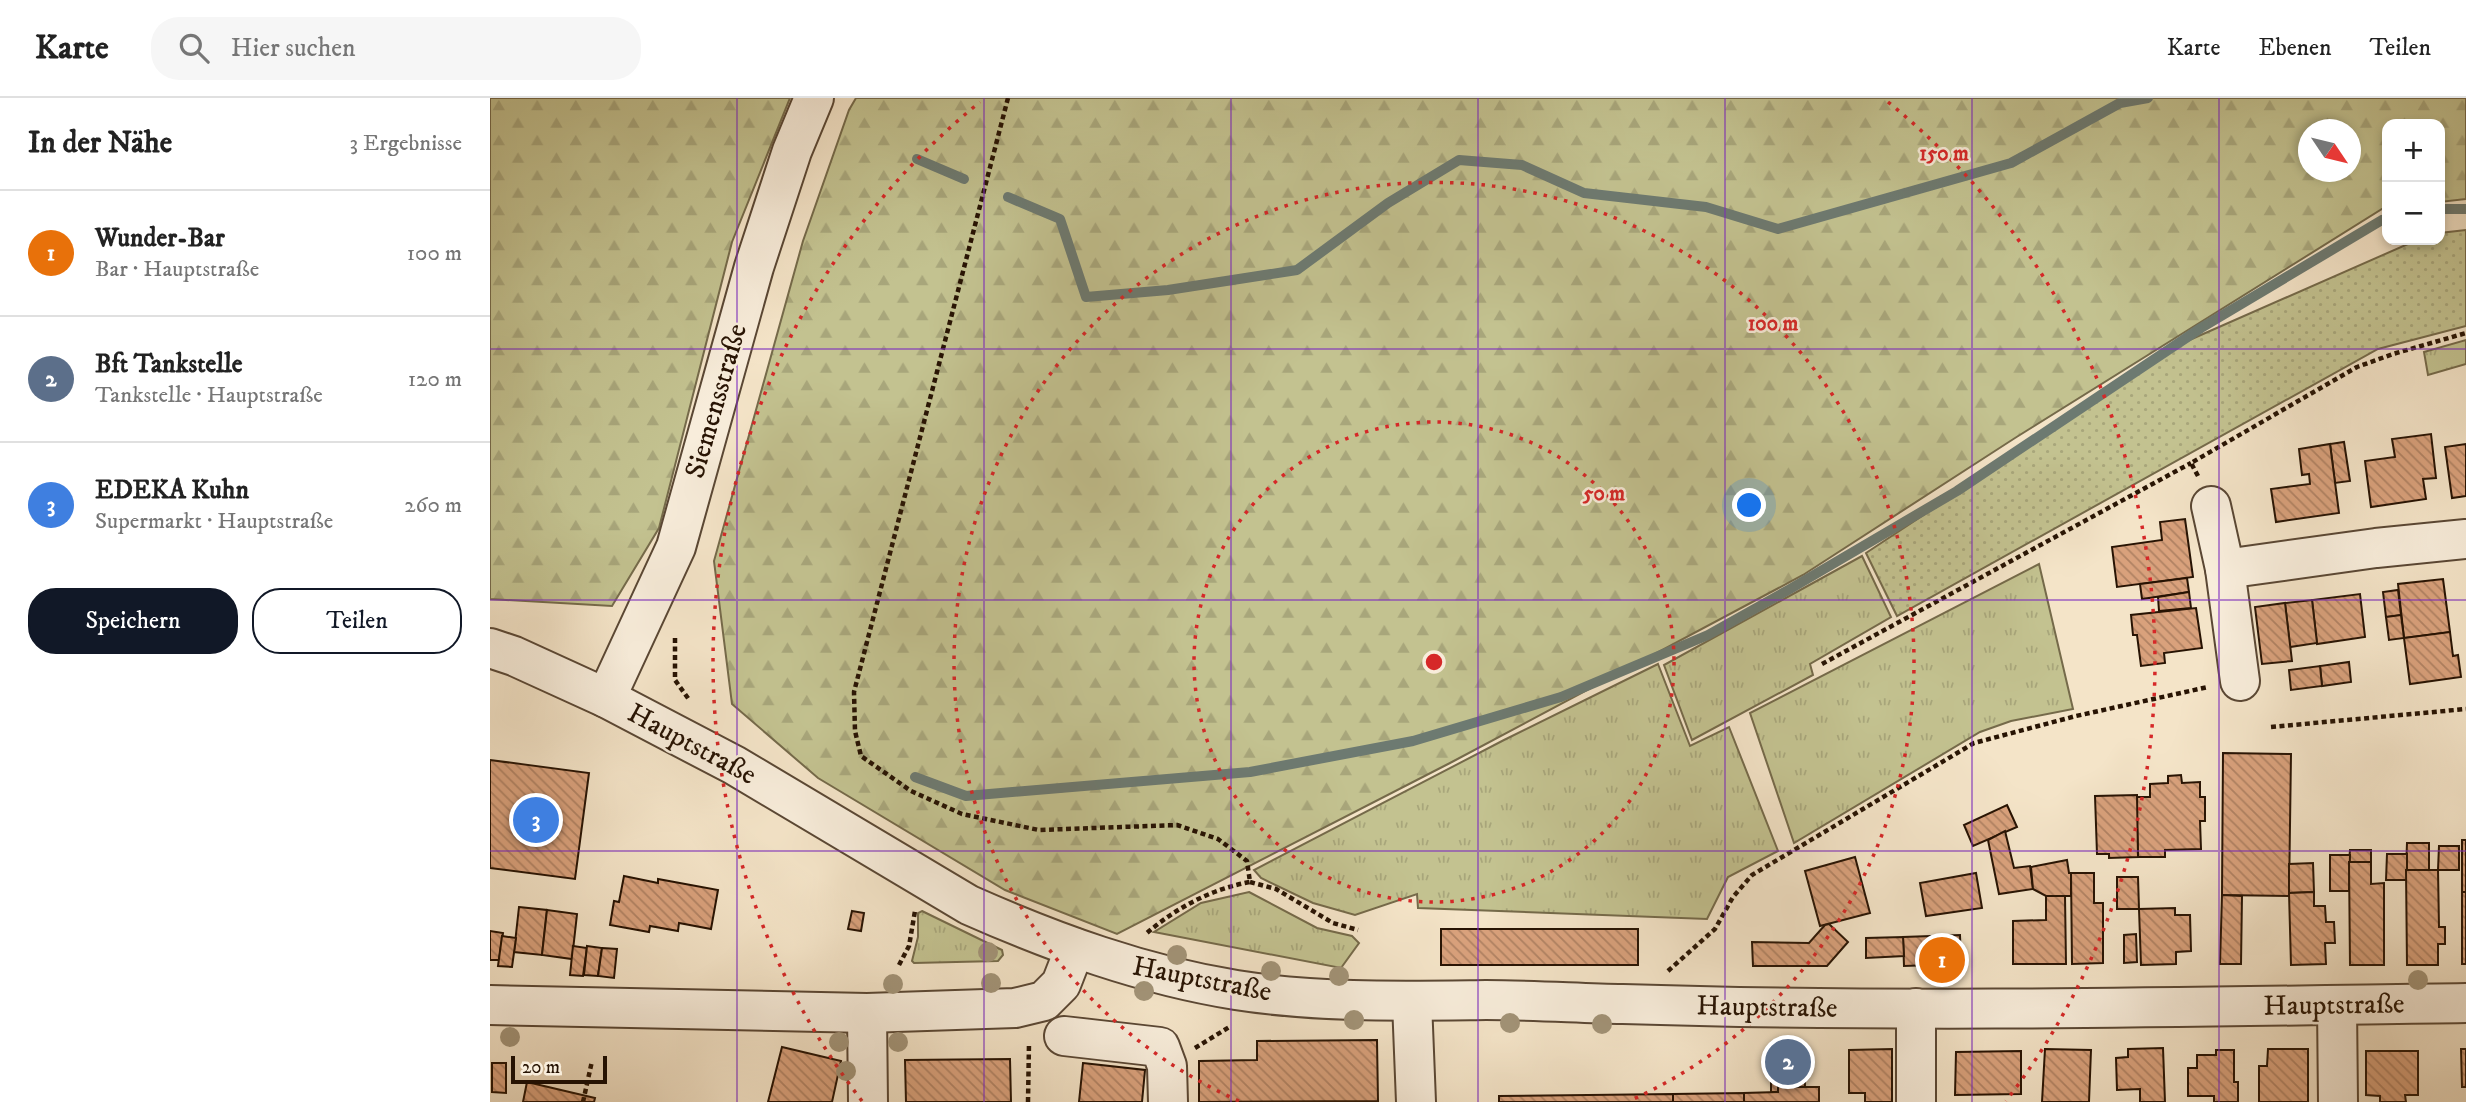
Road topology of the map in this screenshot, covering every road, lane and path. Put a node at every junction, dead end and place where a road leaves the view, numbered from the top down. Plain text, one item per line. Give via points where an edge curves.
1 (814, 98) edge
2 (1008, 98) edge
3 (2466, 333) edge
4 (2192, 463) junction
5 (2211, 506) joint
6 (2466, 539) edge
7 (2225, 569) junction
8 (490, 648) edge
9 (1822, 664) dead end
10 (2240, 681) joint
11 (606, 698) junction
12 (2466, 709) edge
13 (2271, 727) dead end
14 (929, 883) junction
15 (1250, 883) junction
16 (1358, 930) dead end
17 (1075, 948) junction
18 (1114, 961) junction
19 (899, 965) dead end
20 (1668, 970) dead end
21 (1412, 1002) junction
22 (2466, 1003) edge
23 (2337, 1005) junction
24 (490, 1006) edge
25 (1916, 1009) junction
26 (867, 1013) junction
27 (1064, 1036) dead end
28 (1028, 1056) dead end
29 (592, 1060) dead end
30 (583, 1102) edge
31 (868, 1102) edge
32 (1028, 1102) edge
33 (1168, 1102) edge
34 (1416, 1102) edge
35 (1916, 1102) edge
36 (2338, 1102) edge

1 - 11 street, Siemensstraße via 754,267 676,547
2 - 15 path via 854,692 861,756 911,792 962,814 1039,830 1177,825 1218,839 1247,861
3 - 4 path via 2357,367
4 - 5 path
4 - 9 path
5 - 7 street
6 - 7 street
7 - 10 street
8 - 11 street, Hauptstraße
10 - 20 path via 1974,743 1752,875 1715,929
11 - 14 street, Hauptstraße via 734,765
12 - 13 path
14 - 17 street, Hauptstraße via 969,905
14 - 19 path via 917,903 909,946
15 - 16 path via 1276,889 1333,923
15 - 18 path via 1219,890 1164,918
17 - 18 street, Hauptstraße
17 - 26 street via 1061,984 1044,1001 1015,1008
18 - 21 street, Hauptstraße via 1235,989 1347,1001
21 - 25 street, Hauptstraße
21 - 34 street
22 - 23 street, Hauptstraße
23 - 25 street, Hauptstraße
23 - 36 street
24 - 26 street
25 - 35 street
26 - 31 street
27 - 33 street via 1160,1047 1167,1066
28 - 32 path
29 - 30 path

